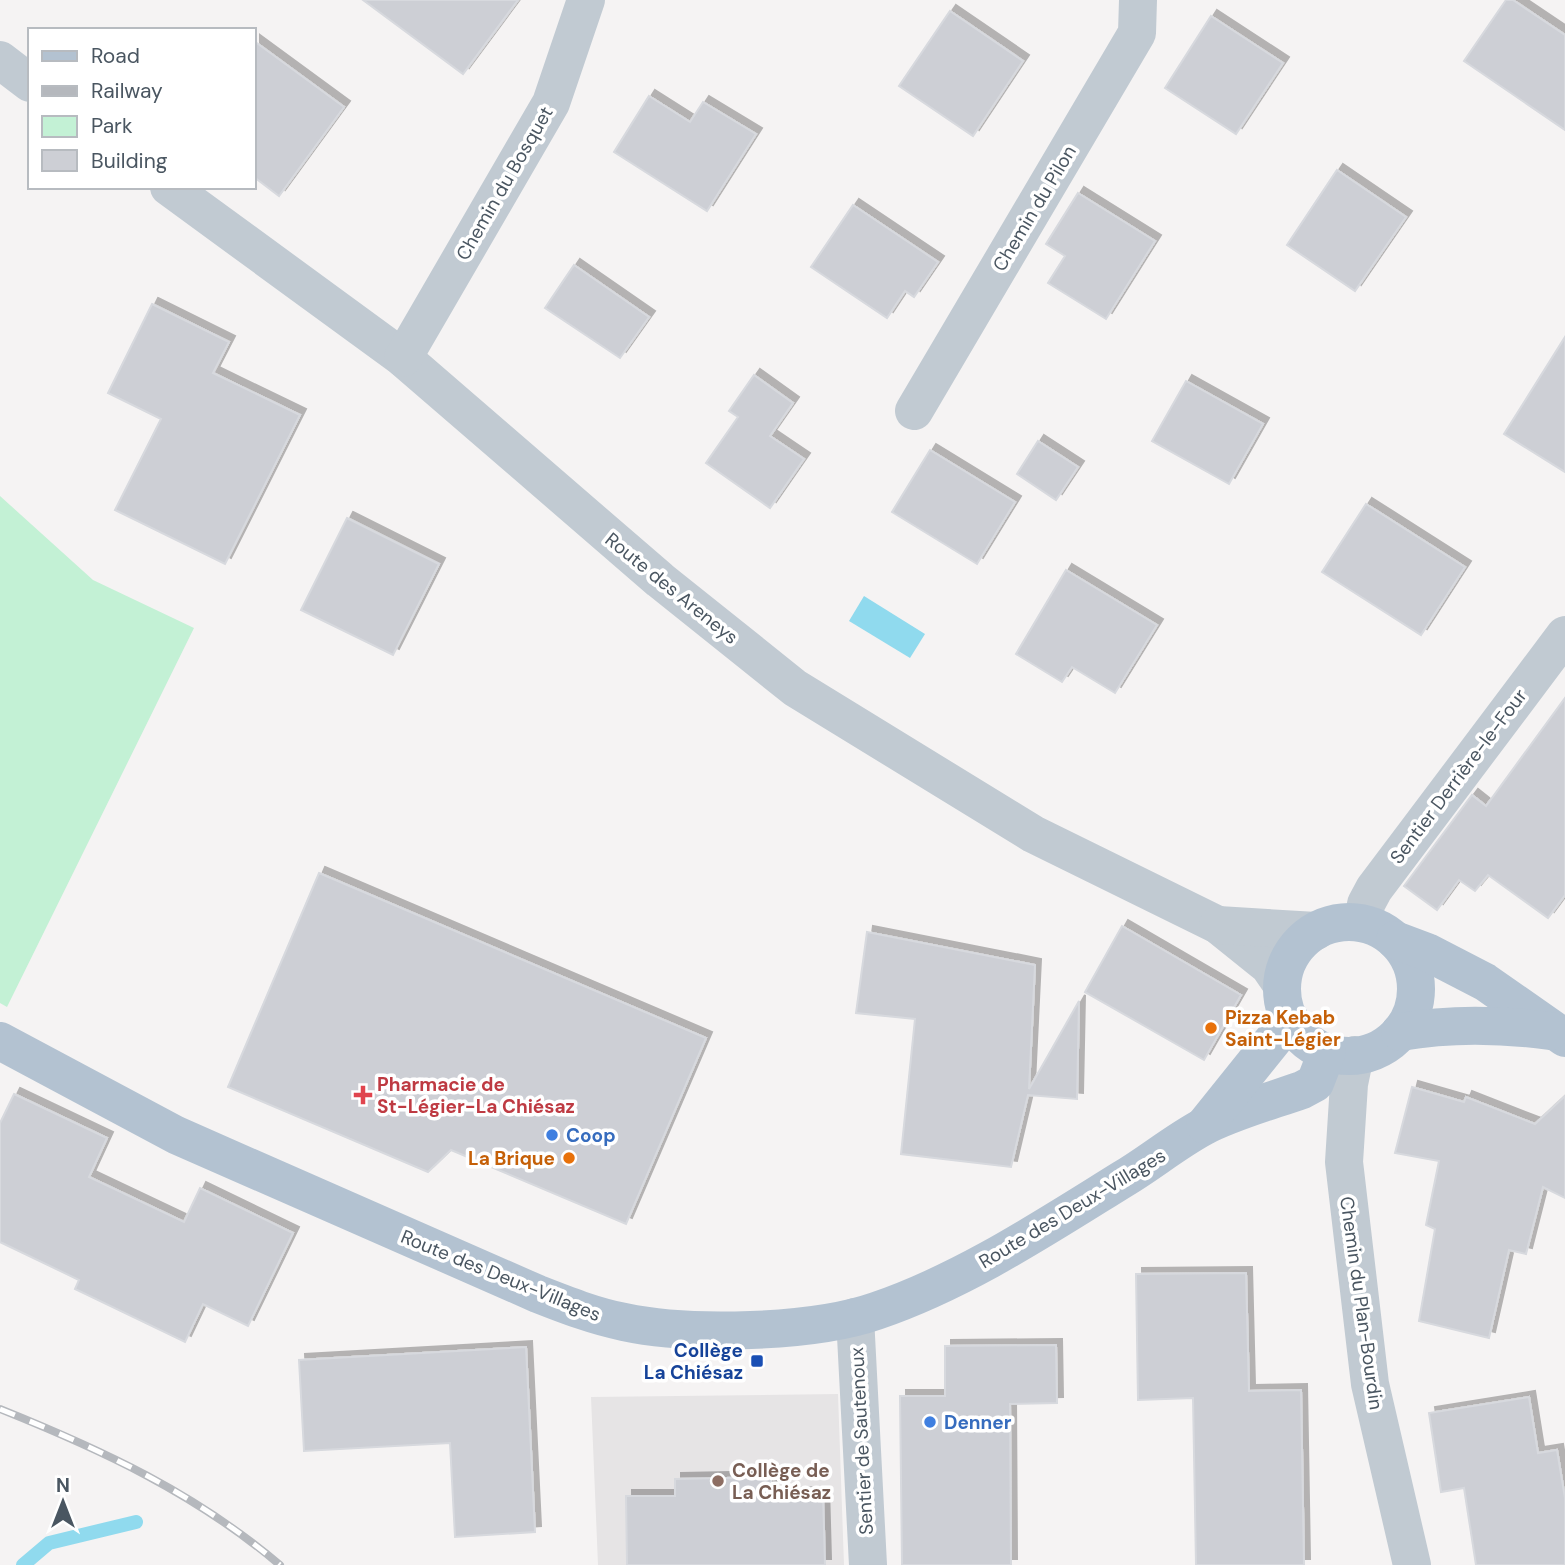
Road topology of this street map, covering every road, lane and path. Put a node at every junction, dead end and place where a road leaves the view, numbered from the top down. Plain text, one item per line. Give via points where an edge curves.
1 (586, 0) edge
2 (1138, 0) edge
3 (0, 60) edge
4 (28, 81) edge
5 (172, 189) edge
6 (403, 358) junction
7 (914, 411) dead end
8 (1565, 635) edge
9 (1218, 925) junction
10 (1316, 931) junction
11 (1379, 932) junction
12 (1286, 1002) junction
13 (1400, 1032) junction
14 (1560, 1035) edge
15 (0, 1041) edge
16 (1332, 1063) junction
17 (1203, 1127) junction
18 (855, 1317) junction
19 (869, 1565) edge
20 (1412, 1565) edge

1 - 6 street, Chemin du Bosquet via 551,103
2 - 7 street, Chemin du Pilon via 1137,33
3 - 4 street
5 - 6 street, Route des Areneys
6 - 9 street, Route des Areneys via 660,580 795,688 1033,834
8 - 11 street, Sentier Derrière-le-Four via 1374,889 1366,904
9 - 10 street, Route des Areneys
9 - 12 street, Route des Areneys via 1269,966
10 - 11 main road via 1339,922
10 - 12 main road via 1287,963
11 - 13 main road via 1409,958 1413,969 1412,1013
11 - 14 main road via 1485,982
12 - 16 main road via 1302,1036
12 - 17 main road, Route des Deux-Villages
13 - 14 main road via 1459,1024 1506,1025
13 - 16 main road via 1375,1050
15 - 18 main road, Route des Deux-Villages via 176,1135 577,1309 636,1324 685,1329 767,1328
16 - 17 main road, Route des Deux-Villages via 1302,1090
16 - 20 street, Chemin du Plan-Bourdin via 1349,1084 1344,1162 1370,1384
17 - 18 main road, Route des Deux-Villages via 984,1263 922,1293
18 - 19 street, Sentier de Sautenoux

